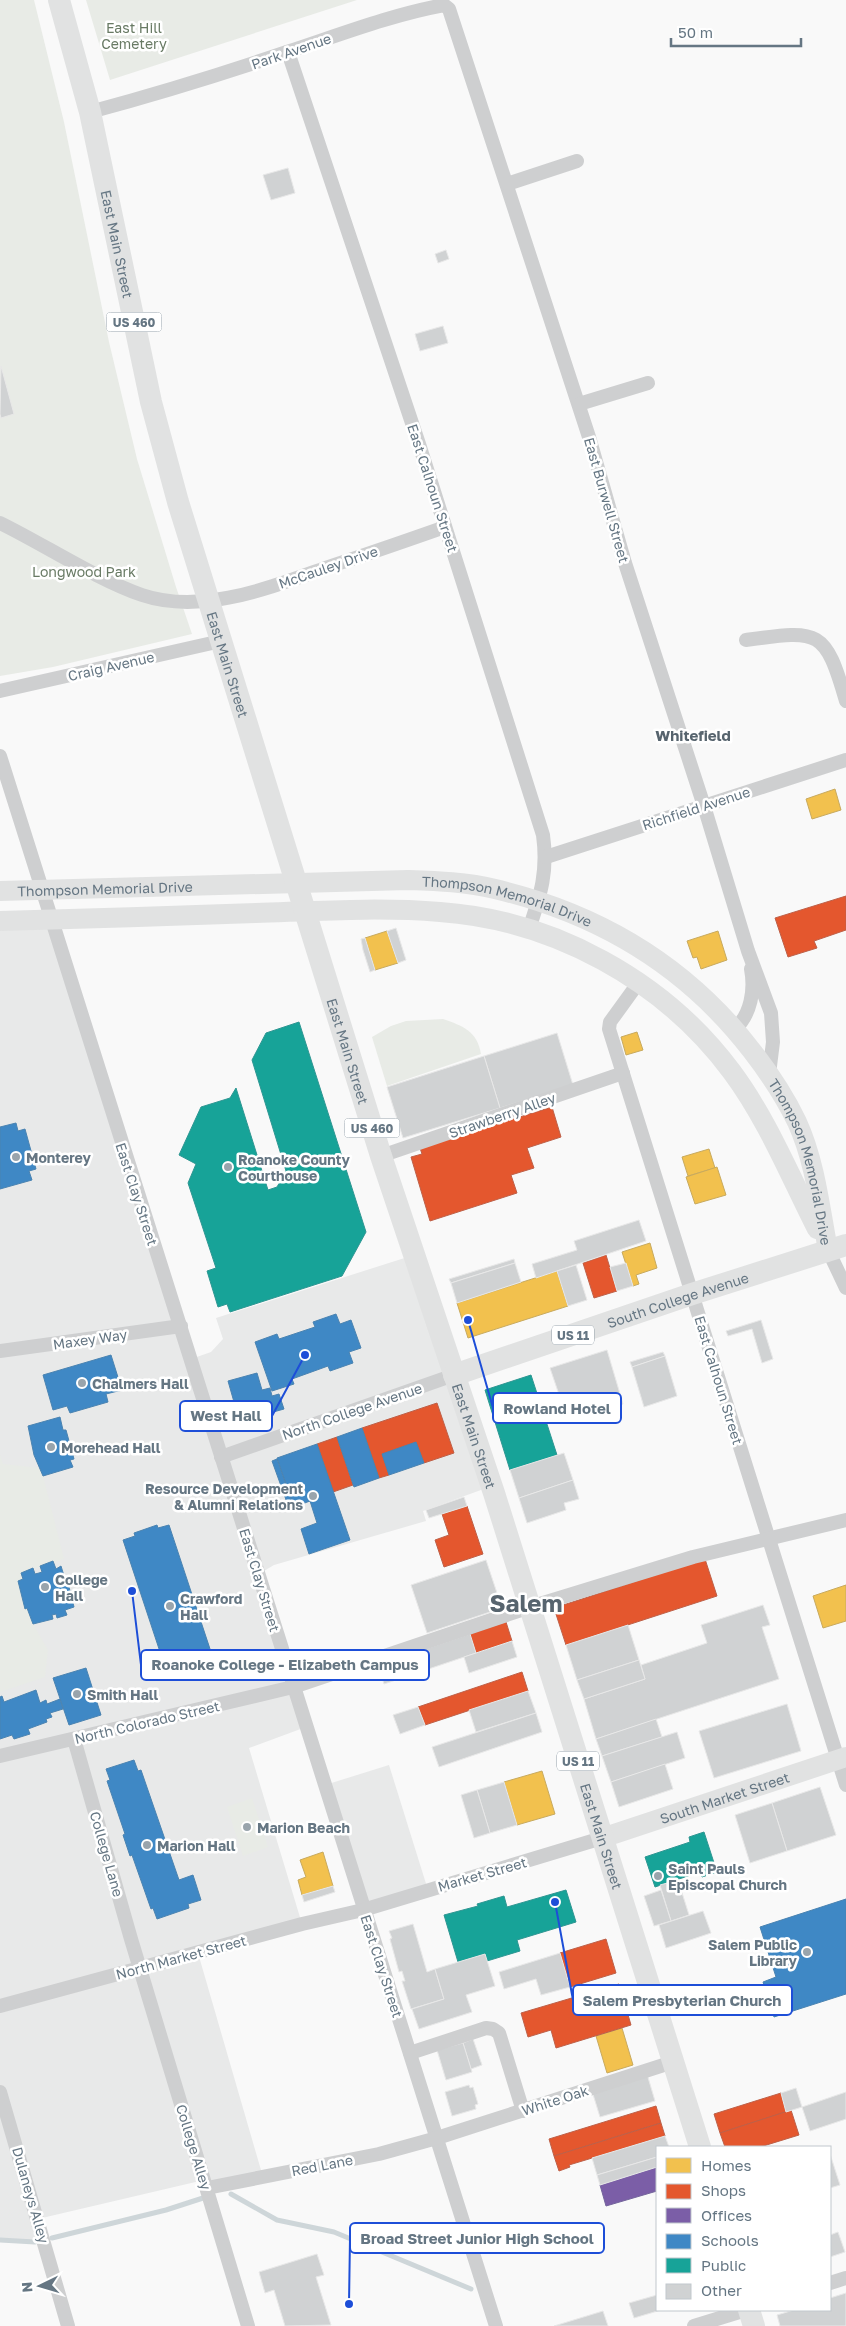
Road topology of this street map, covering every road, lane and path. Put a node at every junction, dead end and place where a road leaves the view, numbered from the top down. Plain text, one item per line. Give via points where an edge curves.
1 (59, 0) edge
2 (463, 50) joint
3 (288, 52) junction
4 (90, 112) junction
5 (577, 162) dead end
6 (507, 184) junction
7 (648, 383) dead end
8 (579, 404) junction
9 (0, 523) edge
10 (445, 527) junction
11 (208, 599) junction
12 (746, 640) dead end
13 (221, 641) junction
14 (0, 691) edge
15 (846, 701) edge
16 (0, 756) edge
17 (846, 760) edge
18 (704, 806) junction
19 (546, 857) junction
20 (295, 882) junction
21 (42, 890) junction
22 (0, 891) edge
23 (538, 901) junction
24 (304, 912) junction
25 (52, 919) junction
26 (0, 921) edge
27 (529, 929) junction
28 (748, 951) junction
29 (639, 982) junction
30 (735, 1029) junction
31 (623, 1073) junction
32 (769, 1074) junction
33 (381, 1156) junction
34 (837, 1248) edge
35 (846, 1288) edge
36 (692, 1294) junction
37 (181, 1326) junction
38 (0, 1351) edge
39 (454, 1375) junction
40 (221, 1457) junction
41 (846, 1520) edge
42 (769, 1538) junction
43 (530, 1607) junction
44 (293, 1687) junction
45 (74, 1739) junction
46 (0, 1756) edge
47 (842, 1758) edge
48 (846, 1785) edge
49 (602, 1838) junction
50 (363, 1910) junction
51 (140, 1969) junction
52 (0, 2006) edge
53 (410, 2052) junction
54 (673, 2062) junction
55 (0, 2092) edge
56 (523, 2111) junction
57 (437, 2138) junction
58 (700, 2146) edge
59 (207, 2188) junction
60 (846, 2278) edge
61 (831, 2283) edge
62 (745, 2311) edge
63 (748, 2311) edge
64 (68, 2326) edge
65 (248, 2326) edge
66 (496, 2326) edge
67 (694, 2326) edge
68 (754, 2326) edge

1 - 4 main road, East Main Street / US 460
2 - 3 street, Park Avenue via 449,9 444,5 378,21
2 - 6 street, East Burwell Street
3 - 4 street, Park Avenue via 189,85
3 - 10 street, East Calhoun Street
4 - 11 main road, East Main Street / US 460 via 151,402
5 - 6 street
6 - 8 street, East Burwell Street
7 - 8 street
8 - 18 street, East Burwell Street via 625,563
9 - 11 street, McCauley Drive via 113,583 143,595 164,600
10 - 11 street, McCauley Drive via 234,598
10 - 19 street, East Calhoun Street via 523,771
11 - 13 main road, East Main Street / US 460
12 - 15 street via 794,633 808,635 828,651
13 - 14 street, Craig Avenue
13 - 20 main road, East Main Street / US 460
16 - 21 street, East Clay Street
17 - 18 street, Richfield Avenue
18 - 19 street, Richfield Avenue
18 - 28 street, East Burwell Street
19 - 23 street, East Calhoun Street via 545,877
20 - 21 main road, Thompson Memorial Drive
20 - 23 main road, Thompson Memorial Drive via 455,882 493,888
20 - 24 main road, East Main Street / US 460
21 - 22 main road, Thompson Memorial Drive
21 - 25 street, East Clay Street
23 - 27 street, East Calhoun Street
23 - 30 main road, Thompson Memorial Drive via 610,930 643,950 683,979
24 - 25 main road, Thompson Memorial Drive
24 - 27 main road, Thompson Memorial Drive via 442,912 478,916
24 - 33 main road, East Main Street / US 460
25 - 26 main road, Thompson Memorial Drive
25 - 37 street, East Clay Street
27 - 29 main road, Thompson Memorial Drive via 574,945
28 - 30 street, East Burwell Street via 752,998 748,1012
28 - 32 street, East Burwell Street via 771,1013 773,1042
29 - 31 street, East Calhoun Street via 610,1022 609,1029
29 - 34 main road, Thompson Memorial Drive via 682,1017 732,1072
30 - 32 main road, Thompson Memorial Drive
31 - 33 street, Strawberry Alley
31 - 36 street, East Calhoun Street
32 - 34 main road, Thompson Memorial Drive via 797,1122
33 - 39 main road, East Main Street / US 460
34 - 35 street
34 - 36 main road, South College Avenue / US 11
36 - 39 main road, South College Avenue / US 11
36 - 42 street, East Calhoun Street
37 - 38 street, Maxey Way
37 - 40 street, East Clay Street
39 - 40 street, North College Avenue
39 - 43 main road, East Main Street / US 11
40 - 44 street, East Clay Street
41 - 42 street, North Colorado Street
42 - 43 street, North Colorado Street via 693,1557
42 - 47 street, East Calhoun Street
43 - 44 street, North Colorado Street
43 - 49 main road, East Main Street / US 11
44 - 45 street, North Colorado Street
44 - 50 street, East Clay Street
45 - 46 street, North Colorado Street
45 - 51 street, College Lane
47 - 48 street, East Calhoun Street
47 - 49 main road, South Market Street
49 - 50 street, Market Street
49 - 54 main road, East Main Street / US 11
50 - 51 street, North Market Street
50 - 53 street, East Clay Street
51 - 52 street, North Market Street
51 - 59 street, College Alley
53 - 56 street via 486,2028 493,2029 499,2033
53 - 57 street, East Clay Street
54 - 56 street, White Oak
54 - 58 main road, East Main Street / US 11
55 - 64 street, Dulaneys Alley
56 - 57 street, White Oak
57 - 59 street, Red Lane via 379,2154
57 - 66 street, East Clay Street
59 - 65 street, College Alley
60 - 61 street
62 - 67 street
63 - 68 main road

